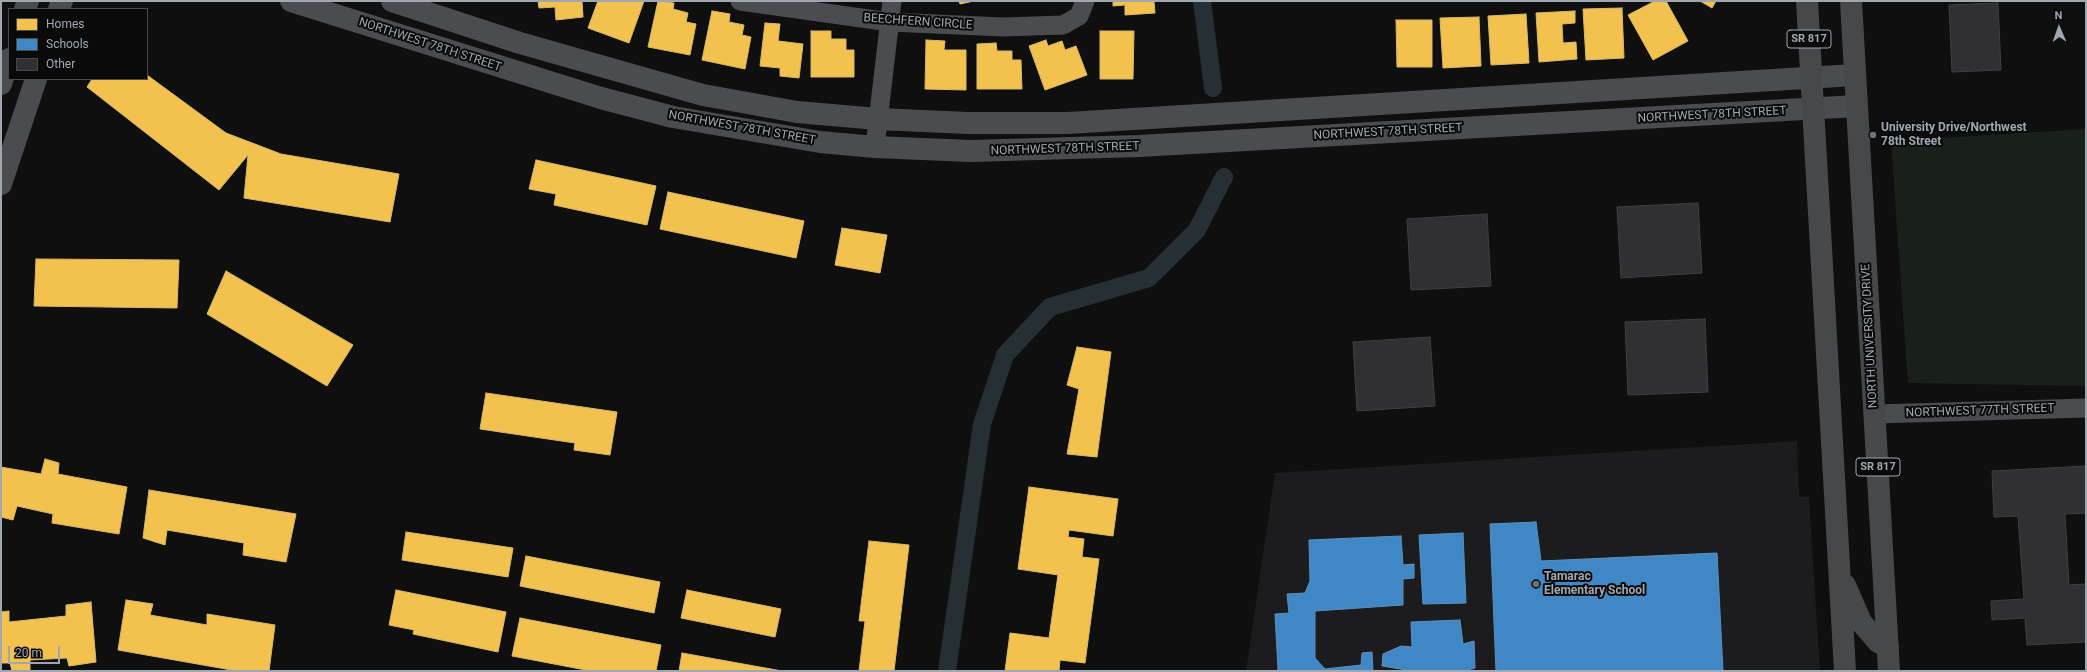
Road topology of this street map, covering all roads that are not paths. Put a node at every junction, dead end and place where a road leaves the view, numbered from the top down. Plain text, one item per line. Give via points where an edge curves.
1 (291, 1) edge
2 (392, 1) edge
3 (742, 1) edge
4 (892, 1) edge
5 (1085, 1) edge
6 (1807, 1) edge
7 (1851, 1) edge
8 (890, 22) junction
9 (8, 62) edge
10 (1855, 75) junction
11 (1811, 78) junction
12 (36, 80) edge
13 (1, 84) edge
14 (1857, 106) junction
15 (1812, 109) junction
16 (878, 119) junction
17 (875, 147) junction
18 (1, 184) edge
19 (2086, 408) edge
20 (1875, 414) junction
21 (1839, 572) junction
22 (1888, 647) junction
23 (1845, 671) edge
24 (1890, 671) edge

1 - 17 street, NORTHWEST 78TH STREET via 578,92 673,117 820,142
2 - 16 street via 520,43 703,95 797,112
3 - 8 street, BEECHFERN CIRCLE
4 - 8 street
5 - 8 street, BEECHFERN CIRCLE via 1079,16 1063,25 1003,27
6 - 11 main road, SR 817
7 - 10 main road, NORTH UNIVERSITY DRIVE / SR 817
8 - 16 street
9 - 13 street
10 - 11 street
10 - 14 main road, NORTH UNIVERSITY DRIVE / SR 817
11 - 15 main road, SR 817
11 - 16 street via 1068,122 968,123
12 - 18 street
14 - 15 street, NORTHWEST 78TH STREET
14 - 20 main road, NORTH UNIVERSITY DRIVE / SR 817
15 - 17 street, NORTHWEST 78TH STREET via 1116,147 970,151
15 - 21 main road, SR 817
16 - 17 street
19 - 20 street, NORTHWEST 77TH STREET
20 - 22 main road, NORTH UNIVERSITY DRIVE / SR 817
21 - 22 main road via 1861,622 1878,642
21 - 23 main road, SR 817
22 - 24 main road, NORTH UNIVERSITY DRIVE / SR 817

